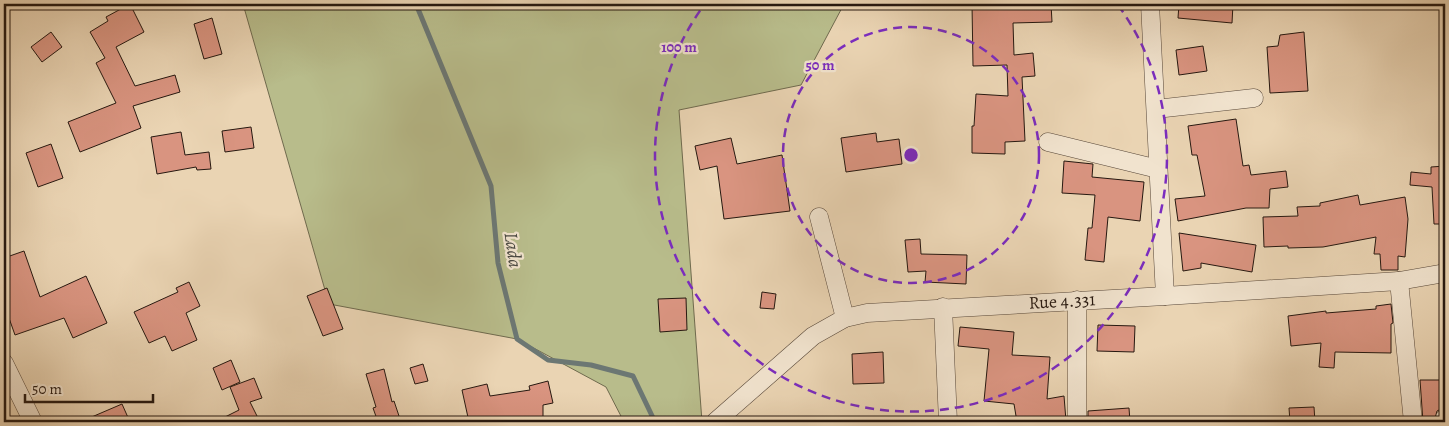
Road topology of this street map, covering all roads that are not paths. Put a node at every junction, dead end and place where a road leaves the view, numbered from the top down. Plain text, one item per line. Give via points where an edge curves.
1 (1150, 4) edge
2 (1254, 98) dead end
3 (1156, 109) junction
4 (1048, 142) dead end
5 (1158, 169) junction
6 (819, 217) dead end
7 (1445, 273) edge
8 (1399, 281) junction
9 (1165, 296) junction
10 (1077, 300) junction
11 (943, 308) junction
12 (845, 318) junction
13 (4, 363) edge
14 (1445, 418) edge
15 (33, 422) edge
16 (715, 422) edge
17 (948, 422) edge
18 (1077, 422) edge
19 (1413, 422) edge
20 (1444, 422) edge

1 - 3 street
2 - 3 street
3 - 5 street
4 - 5 street
5 - 9 street
6 - 12 street
7 - 8 street, Rue 4.331
8 - 9 street, Rue 4.331
8 - 19 street
9 - 10 street, Rue 4.331
10 - 11 street, Rue 4.331
10 - 18 street
11 - 12 street, Rue 4.331 via 867,313
11 - 17 street
12 - 16 street, Rue 4.331 via 813,336
13 - 15 street
14 - 20 street

